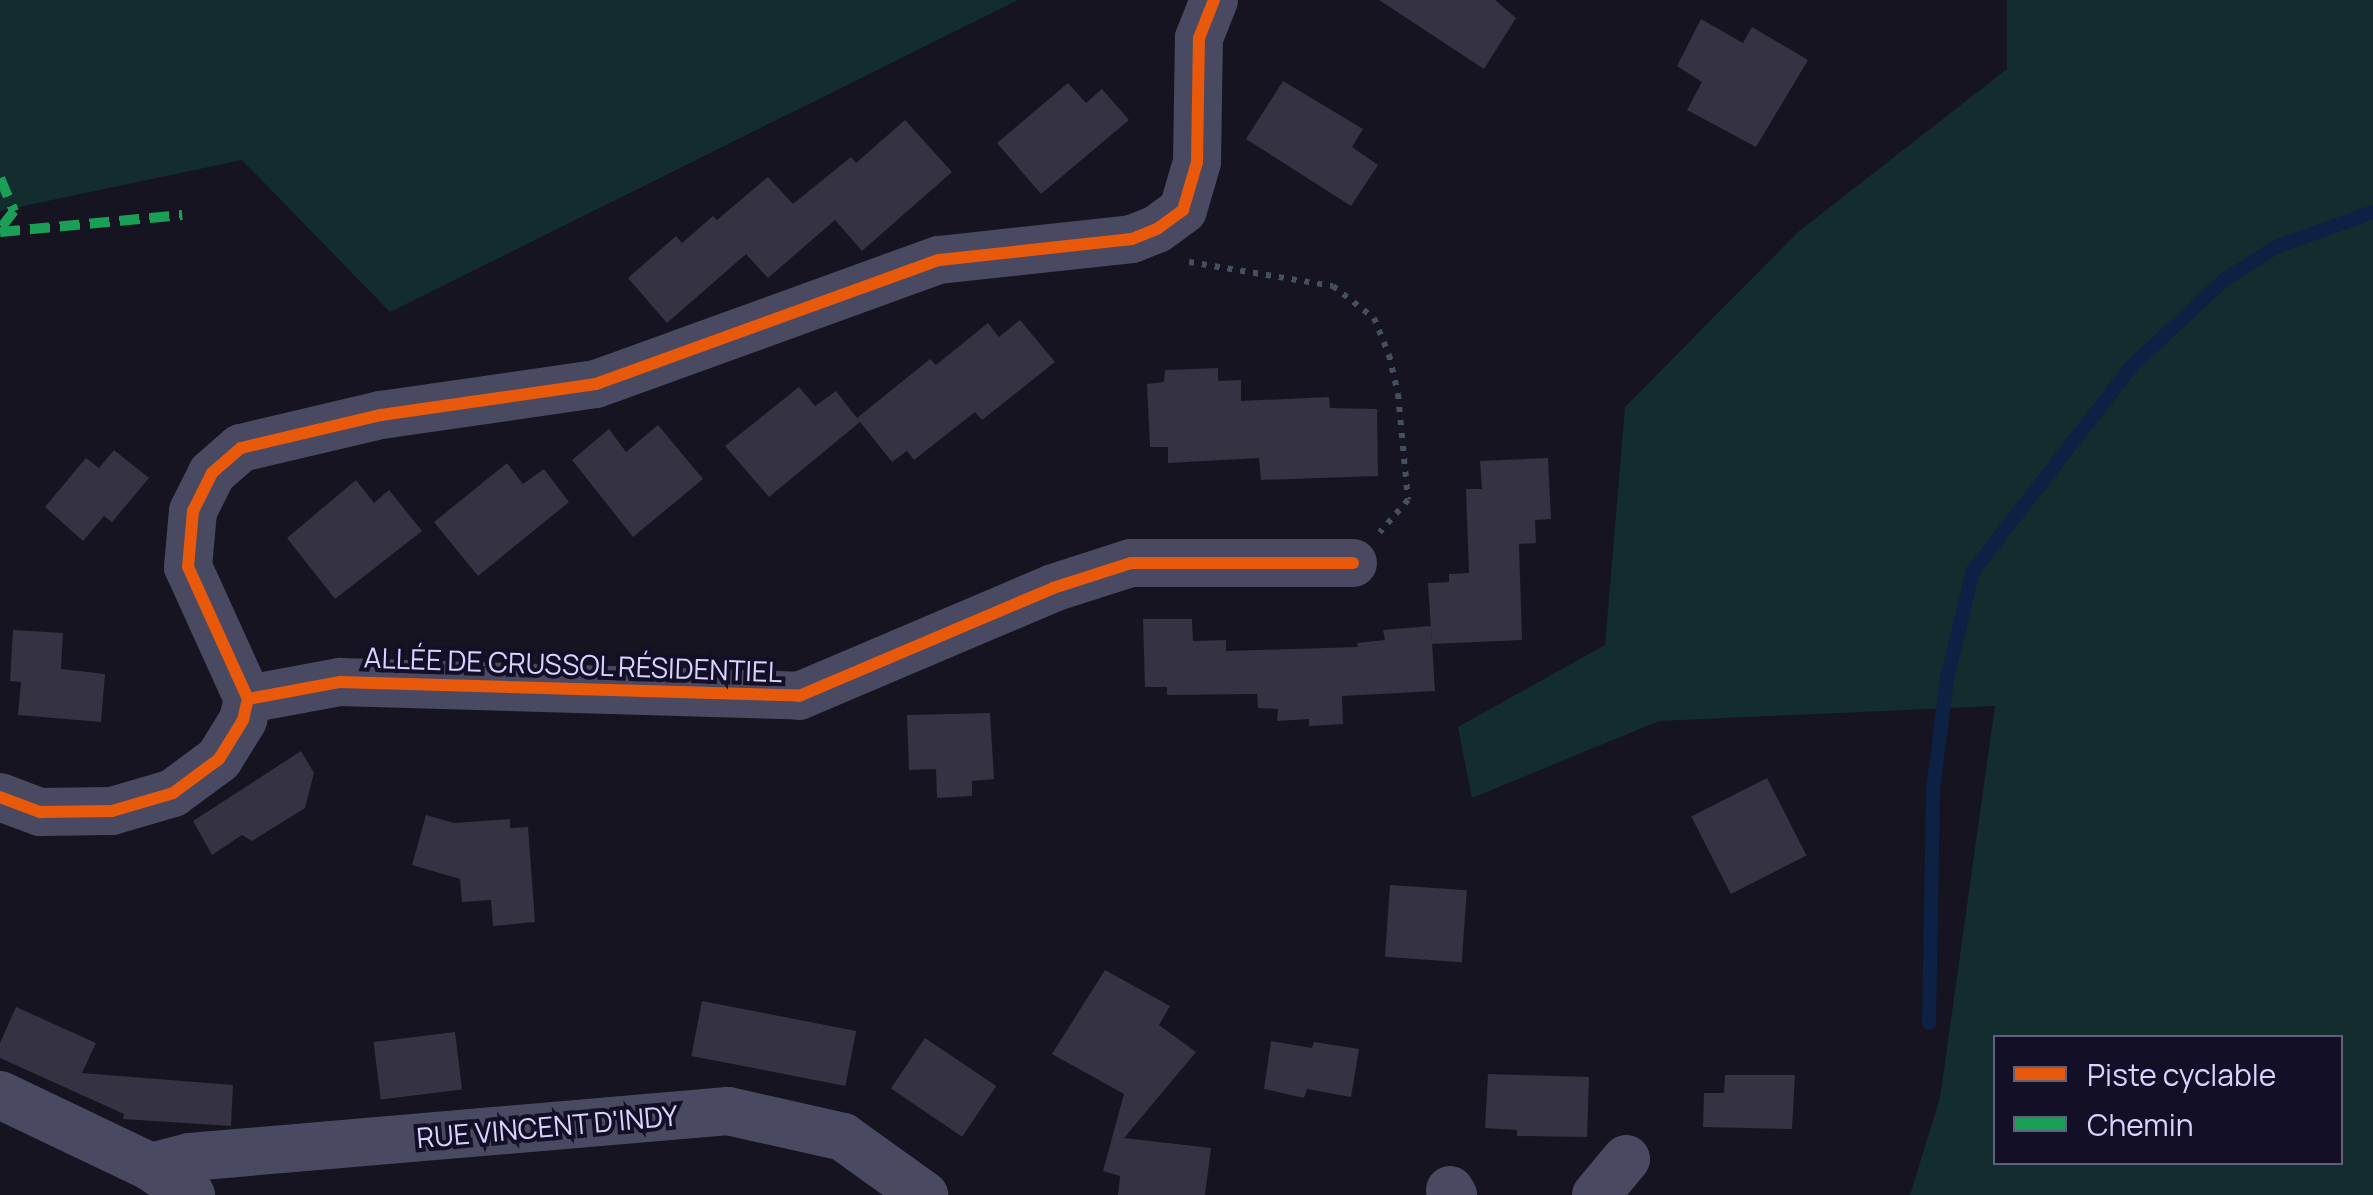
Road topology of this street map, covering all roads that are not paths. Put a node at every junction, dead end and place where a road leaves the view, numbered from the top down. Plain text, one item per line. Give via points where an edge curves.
1 (1214, 0) edge
2 (1353, 563) road end
3 (248, 699) junction
4 (0, 797) edge
5 (0, 1095) edge
6 (1626, 1159) dead end
7 (169, 1185) edge
8 (924, 1195) edge
9 (1596, 1195) edge

1 - 3 street via 1199,38 1197,162 1183,210 1158,229 1132,238 939,260 596,384 381,415 241,448 212,473 193,511 188,566
2 - 3 street, ALLÉE DE CRUSSOL RÉSIDENTIEL via 1131,563 1052,588 799,696 340,682
3 - 4 street via 219,759 173,792 112,811 40,812
5 - 7 street
6 - 9 street
7 - 8 street, RUE VINCENT D'INDY via 190,1156 728,1111 843,1137

